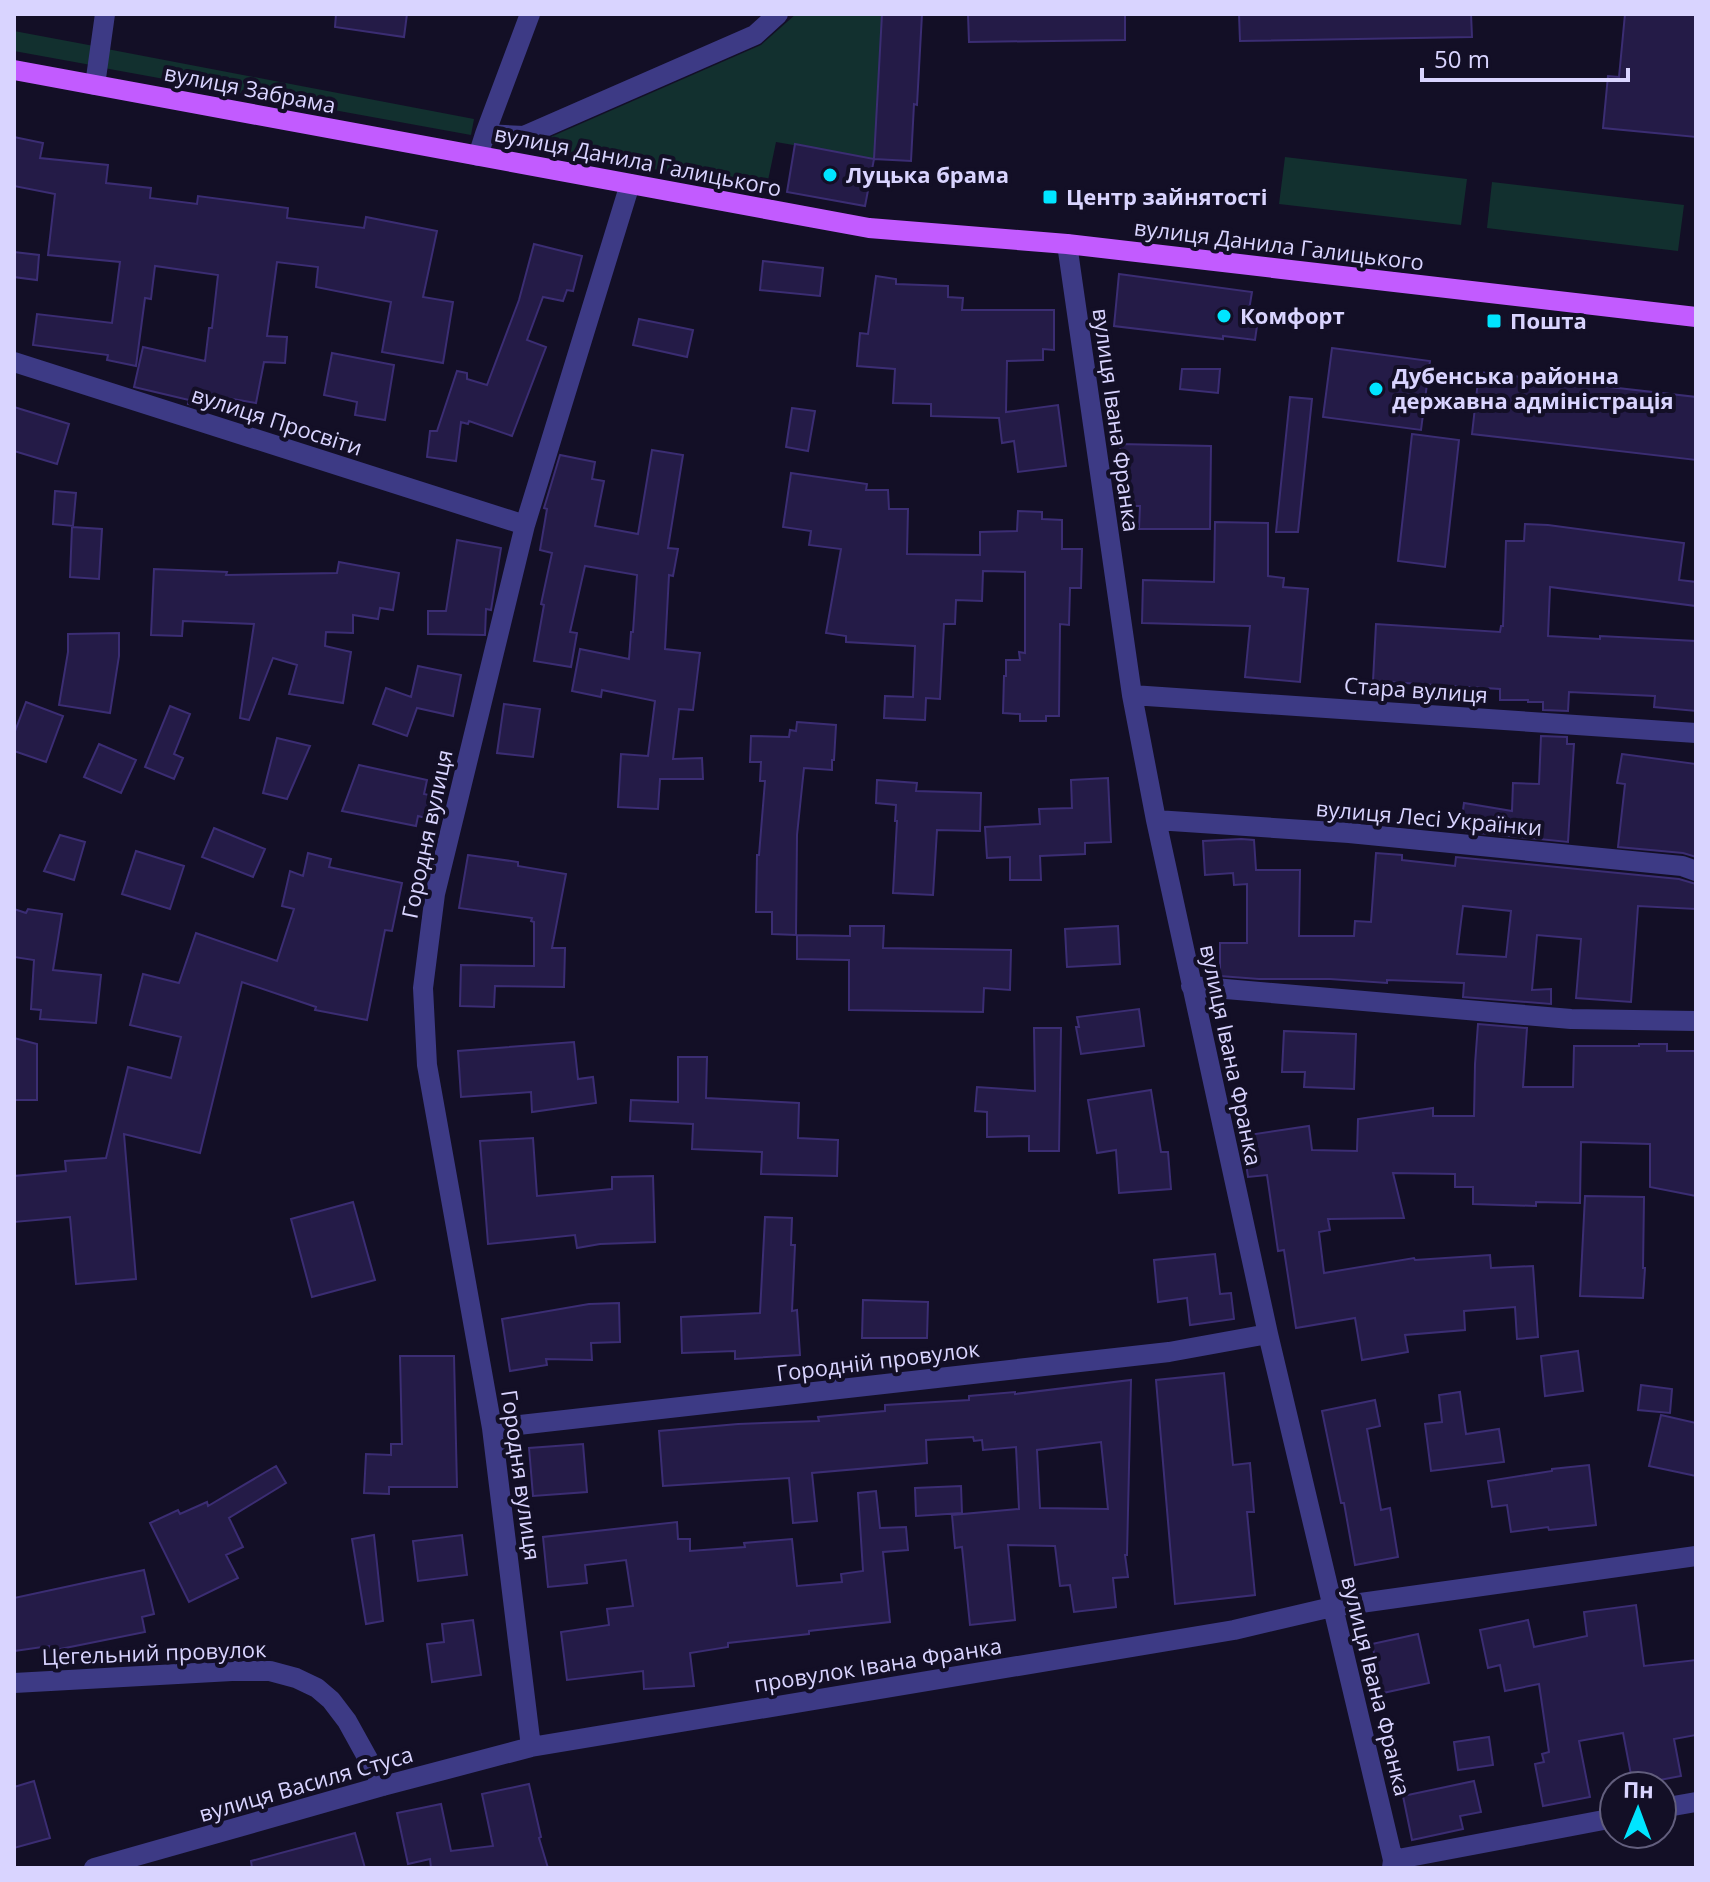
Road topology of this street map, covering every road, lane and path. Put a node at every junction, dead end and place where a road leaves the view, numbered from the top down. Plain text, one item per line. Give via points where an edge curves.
1 (105, 14) edge
2 (530, 14) edge
3 (778, 14) edge
4 (14, 70) edge
5 (95, 85) junction
6 (485, 134) junction
7 (478, 156) junction
8 (630, 184) junction
9 (1067, 244) junction
10 (1696, 317) edge
11 (14, 362) edge
12 (525, 525) junction
13 (1132, 695) junction
14 (1696, 733) edge
15 (1156, 820) junction
16 (1696, 871) edge
17 (1191, 986) junction
18 (1696, 1021) edge
19 (1268, 1334) junction
20 (492, 1428) junction
21 (1696, 1556) edge
22 (1332, 1607) junction
23 (14, 1683) edge
24 (531, 1747) junction
25 (383, 1786) junction
26 (1598, 1821) edge
27 (1393, 1864) edge
28 (94, 1868) edge

1 - 5 street
2 - 6 street
3 - 6 street via 755,35 524,136
4 - 5 main road, вулиця Забрама
5 - 7 main road, вулиця Забрама
6 - 7 street
7 - 8 main road, вулиця Данила Галицького
8 - 9 main road, вулиця Данила Галицького via 869,228
8 - 12 street, Городня вулиця
9 - 10 main road, вулиця Данила Галицького
9 - 13 street, вулиця Івана Франка
11 - 12 street, вулиця Просвіти
12 - 20 street, Городня вулиця via 435,894 423,988 427,1065
13 - 14 street, Стара вулиця
13 - 15 street, вулиця Івана Франка
15 - 16 street, вулиця Лесі Українки via 1349,833
15 - 17 street, вулиця Івана Франка
17 - 18 street via 1571,1019
17 - 19 street, вулиця Івана Франка
19 - 20 street, Городній провулок via 1169,1352
19 - 22 street, вулиця Івана Франка
20 - 24 street, Городня вулиця
21 - 22 street, провулок Івана Франка
22 - 24 street, провулок Івана Франка via 1234,1630
22 - 27 street, вулиця Івана Франка
23 - 25 street, Цегельний провулок via 232,1671 283,1674 331,1700
24 - 25 street, вулиця Василя Стуса
25 - 28 street, вулиця Василя Стуса
26 - 27 street

